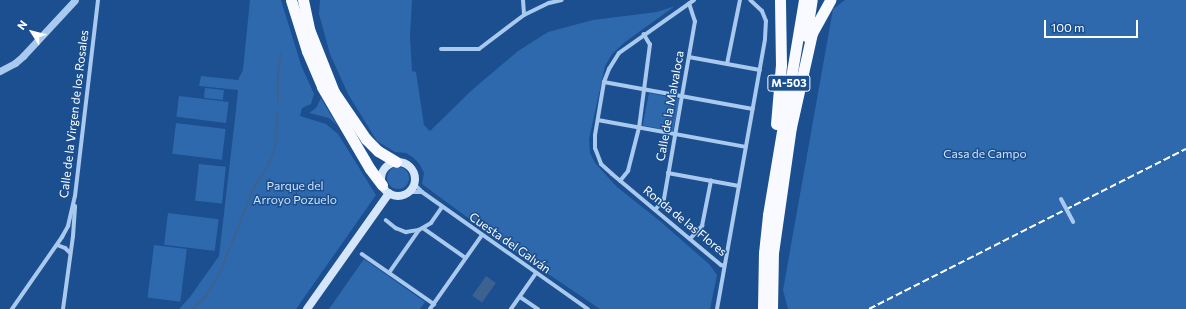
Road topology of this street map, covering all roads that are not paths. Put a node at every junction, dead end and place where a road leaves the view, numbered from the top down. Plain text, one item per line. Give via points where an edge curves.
1 (75, 0) edge
2 (98, 0) edge
3 (291, 0) edge
4 (298, 0) edge
5 (303, 0) edge
6 (310, 0) edge
7 (523, 0) edge
8 (562, 0) edge
9 (694, 0) edge
10 (740, 0) edge
11 (750, 0) edge
12 (780, 0) edge
13 (804, 0) edge
14 (812, 0) edge
15 (830, 0) edge
16 (689, 4) junction
17 (524, 15) junction
18 (644, 34) junction
19 (441, 50) dead end
20 (312, 52) junction
21 (689, 57) junction
22 (727, 64) junction
23 (760, 70) junction
24 (0, 71) edge
25 (604, 82) junction
26 (645, 89) junction
27 (682, 96) junction
28 (753, 109) junction
29 (598, 120) junction
30 (791, 127) junction
31 (639, 128) junction
32 (675, 134) junction
33 (746, 147) junction
34 (396, 162) junction
35 (775, 166) junction
36 (668, 173) junction
37 (620, 181) junction
38 (711, 181) junction
39 (414, 184) junction
40 (738, 186) junction
41 (386, 189) junction
42 (409, 192) junction
43 (422, 192) junction
44 (75, 196) junction
45 (1061, 199) dead end
46 (442, 207) junction
47 (655, 210) junction
48 (386, 220) dead end
49 (1076, 227) dead end
50 (421, 229) junction
51 (482, 235) junction
52 (690, 240) junction
53 (57, 246) junction
54 (70, 253) junction
55 (362, 254) dead end
56 (466, 258) junction
57 (724, 266) junction
58 (389, 273) junction
59 (536, 273) junction
60 (520, 297) junction
61 (434, 304) junction
62 (12, 309) edge
63 (63, 309) edge
64 (307, 309) edge
65 (430, 309) edge
66 (511, 309) edge
67 (538, 309) edge
68 (588, 309) edge
69 (717, 309) edge
70 (763, 309) edge
71 (772, 309) edge

1 - 24 street via 15,64
2 - 44 street, Calle de la Virgen de los Rosales
3 - 20 highway
4 - 20 highway via 299,13
5 - 20 highway
6 - 20 highway
7 - 17 street
8 - 17 street
9 - 16 street, Ronda de las Flores
10 - 22 street
11 - 23 street, Ronda de las Flores via 762,11 766,21
12 - 35 highway via 781,65 774,145
13 - 35 highway, M-503
14 - 30 highway, M-503
15 - 30 highway via 812,32
16 - 18 street, Ronda de las Flores
16 - 21 street, Calle de la Malvaloca via 695,22
17 - 19 street via 478,49
18 - 25 street, Ronda de las Flores via 619,53
18 - 26 street via 650,45
20 - 34 highway via 358,128 378,151
20 - 41 highway via 329,102 370,169
21 - 22 street
21 - 27 street, Calle de la Malvaloca
22 - 23 street
23 - 28 street, Ronda de las Flores
25 - 26 street
25 - 29 street, Ronda de las Flores
26 - 27 street
26 - 31 street
27 - 28 street
27 - 32 street, Calle de la Malvaloca
28 - 33 street, Ronda de las Flores
29 - 31 street
29 - 37 street, Ronda de las Flores via 595,148 601,164
30 - 71 highway, M-503 via 773,253
31 - 32 street
31 - 37 street via 628,171
32 - 33 street
32 - 36 street, Calle de la Malvaloca
33 - 40 street, Ronda de las Flores
34 - 39 main road via 410,167 414,174
34 - 41 main road via 384,170 381,180
35 - 70 highway, M-503 via 764,253
36 - 38 street
36 - 47 street, Calle de la Malvaloca via 664,199
37 - 47 street, Ronda de las Flores
38 - 40 street
38 - 52 street via 702,226
39 - 42 main road
39 - 43 street, Cuesta del Galván
40 - 57 street, Ronda de las Flores
41 - 42 main road via 398,196
41 - 64 main road
42 - 43 street
43 - 46 street, Cuesta del Galván
44 - 53 street, Calle de la Virgen de los Rosales via 66,231
44 - 54 street
45 - 49 street, bridge
46 - 50 street via 431,223
46 - 51 street, Cuesta del Galván
47 - 52 street, Ronda de las Flores
48 - 50 street via 406,232
50 - 56 street
50 - 58 street
51 - 56 street
51 - 59 street, Cuesta del Galván
52 - 57 street, Ronda de las Flores
53 - 54 street via 65,248
53 - 62 street, Calle de la Virgen de los Rosales
54 - 63 street
55 - 58 street
56 - 61 street
57 - 69 street
58 - 61 street
59 - 60 street
59 - 68 street, Cuesta del Galván
60 - 66 street
60 - 67 street
61 - 65 street

